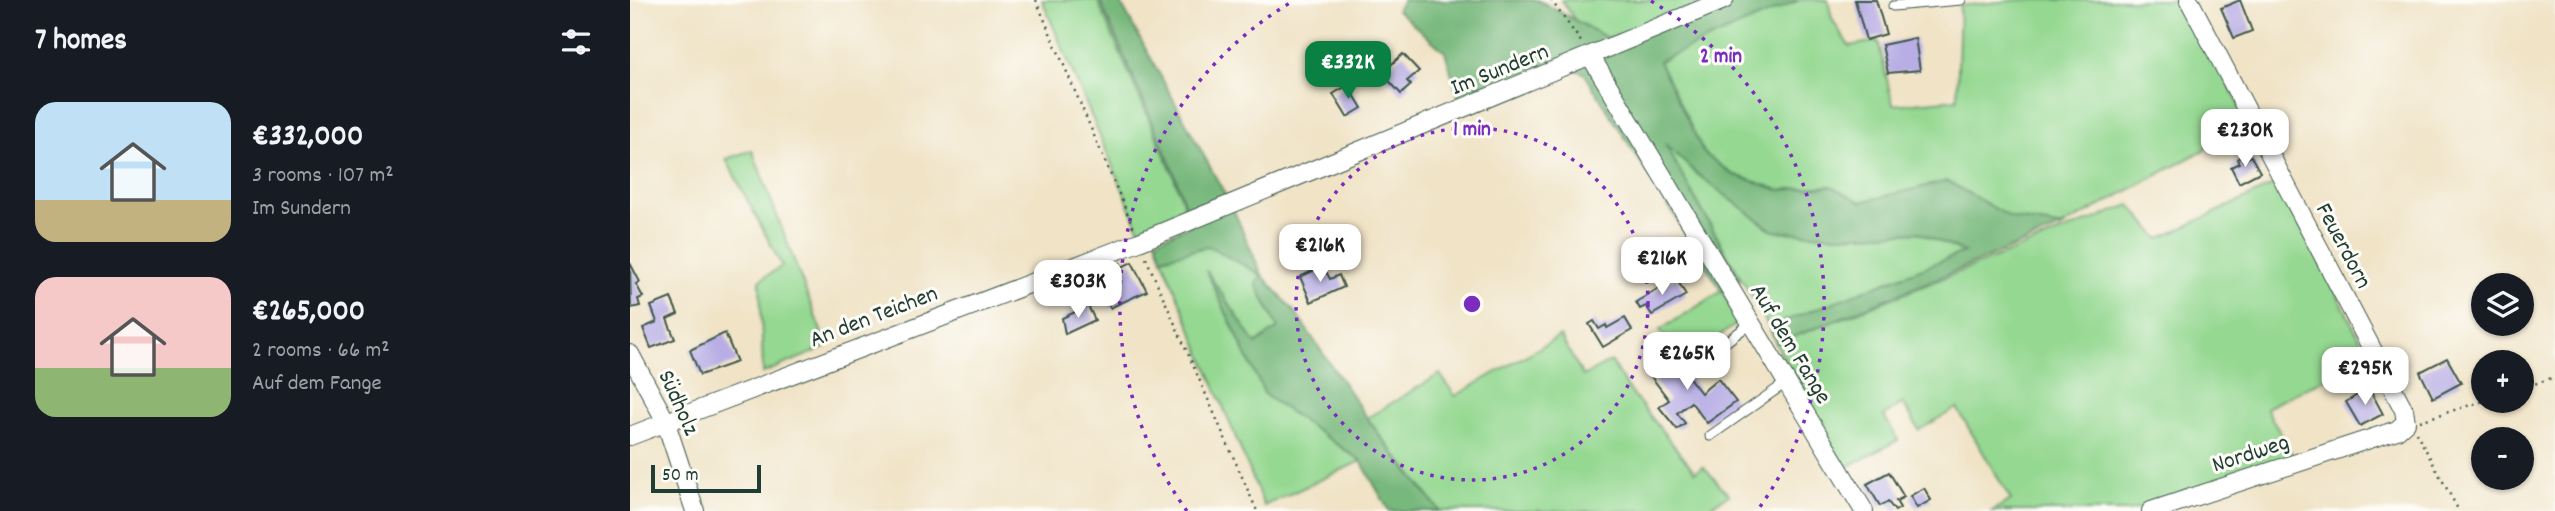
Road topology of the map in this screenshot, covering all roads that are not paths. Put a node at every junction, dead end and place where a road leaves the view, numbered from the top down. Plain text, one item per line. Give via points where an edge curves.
1 (1724, 0) edge
2 (1961, 0) edge
3 (2189, 0) edge
4 (1893, 6) dead end
5 (1591, 57) junction
6 (1135, 243) joint
7 (1751, 323) junction
8 (630, 354) edge
9 (1693, 366) dead end
10 (1787, 382) junction
11 (665, 420) junction
12 (2406, 422) joint
13 (630, 436) edge
14 (1710, 436) dead end
15 (695, 511) edge
16 (1864, 511) edge
17 (2151, 511) edge

1 - 5 street, Im Sundern
2 - 4 lane
3 - 12 street, Feuerdorn via 2404,410
5 - 6 street, Im Sundern
5 - 7 street, Auf dem Fange
6 - 11 street, An den Teichen
7 - 9 lane
7 - 10 street, Auf dem Fange
8 - 11 street, Südholz
10 - 14 lane
10 - 16 street, Auf dem Fange
11 - 13 street, An den Teichen
11 - 15 street, Südholz
12 - 17 street, Nordweg via 2398,430

